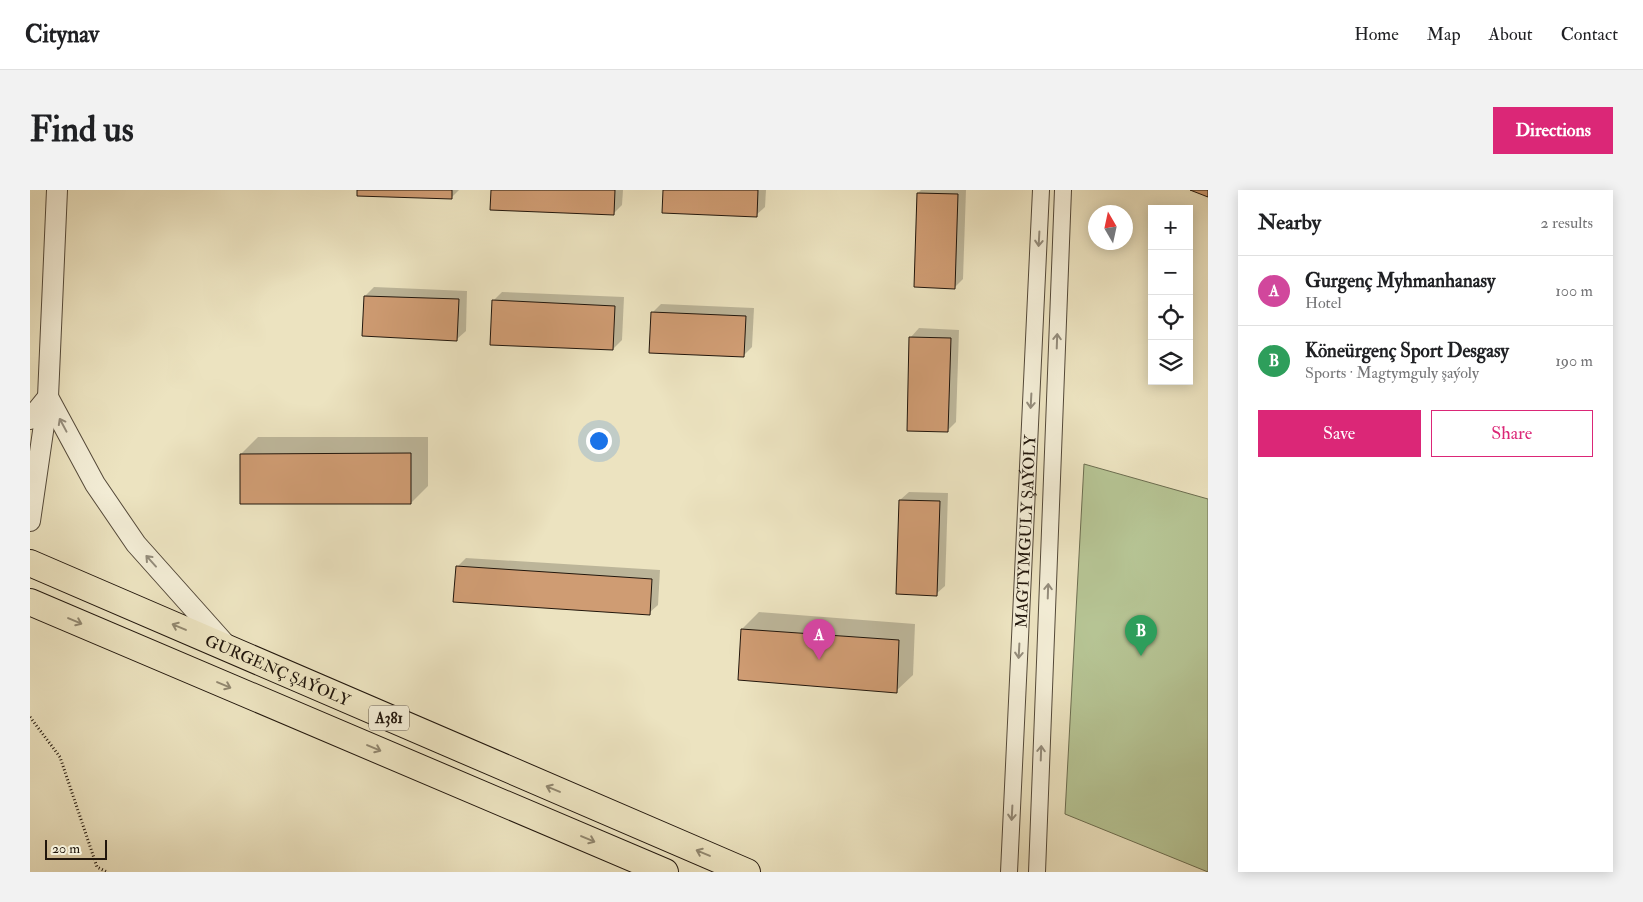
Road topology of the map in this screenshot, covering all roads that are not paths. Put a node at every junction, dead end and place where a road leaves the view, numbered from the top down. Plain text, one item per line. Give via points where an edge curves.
1 (57, 190) edge
2 (1041, 190) edge
3 (1063, 190) edge
4 (48, 397) junction
5 (30, 419) edge
6 (30, 521) edge
7 (30, 563) edge
8 (30, 602) edge
9 (230, 650) junction
10 (664, 872) edge
11 (747, 872) edge
12 (1009, 872) edge
13 (1037, 872) edge

1 - 4 street
2 -> 12 street, MAGTYMGULY ŞAÝOLY
13 -> 3 street, MAGTYMGULY ŞAÝOLY
4 - 5 street
4 - 6 street
9 -> 4 street via 136,544 95,484
9 -> 7 highway, GURGENÇ ŞAÝOLY / A381
8 -> 10 highway, A381
11 -> 9 highway, GURGENÇ ŞAÝOLY / A381

